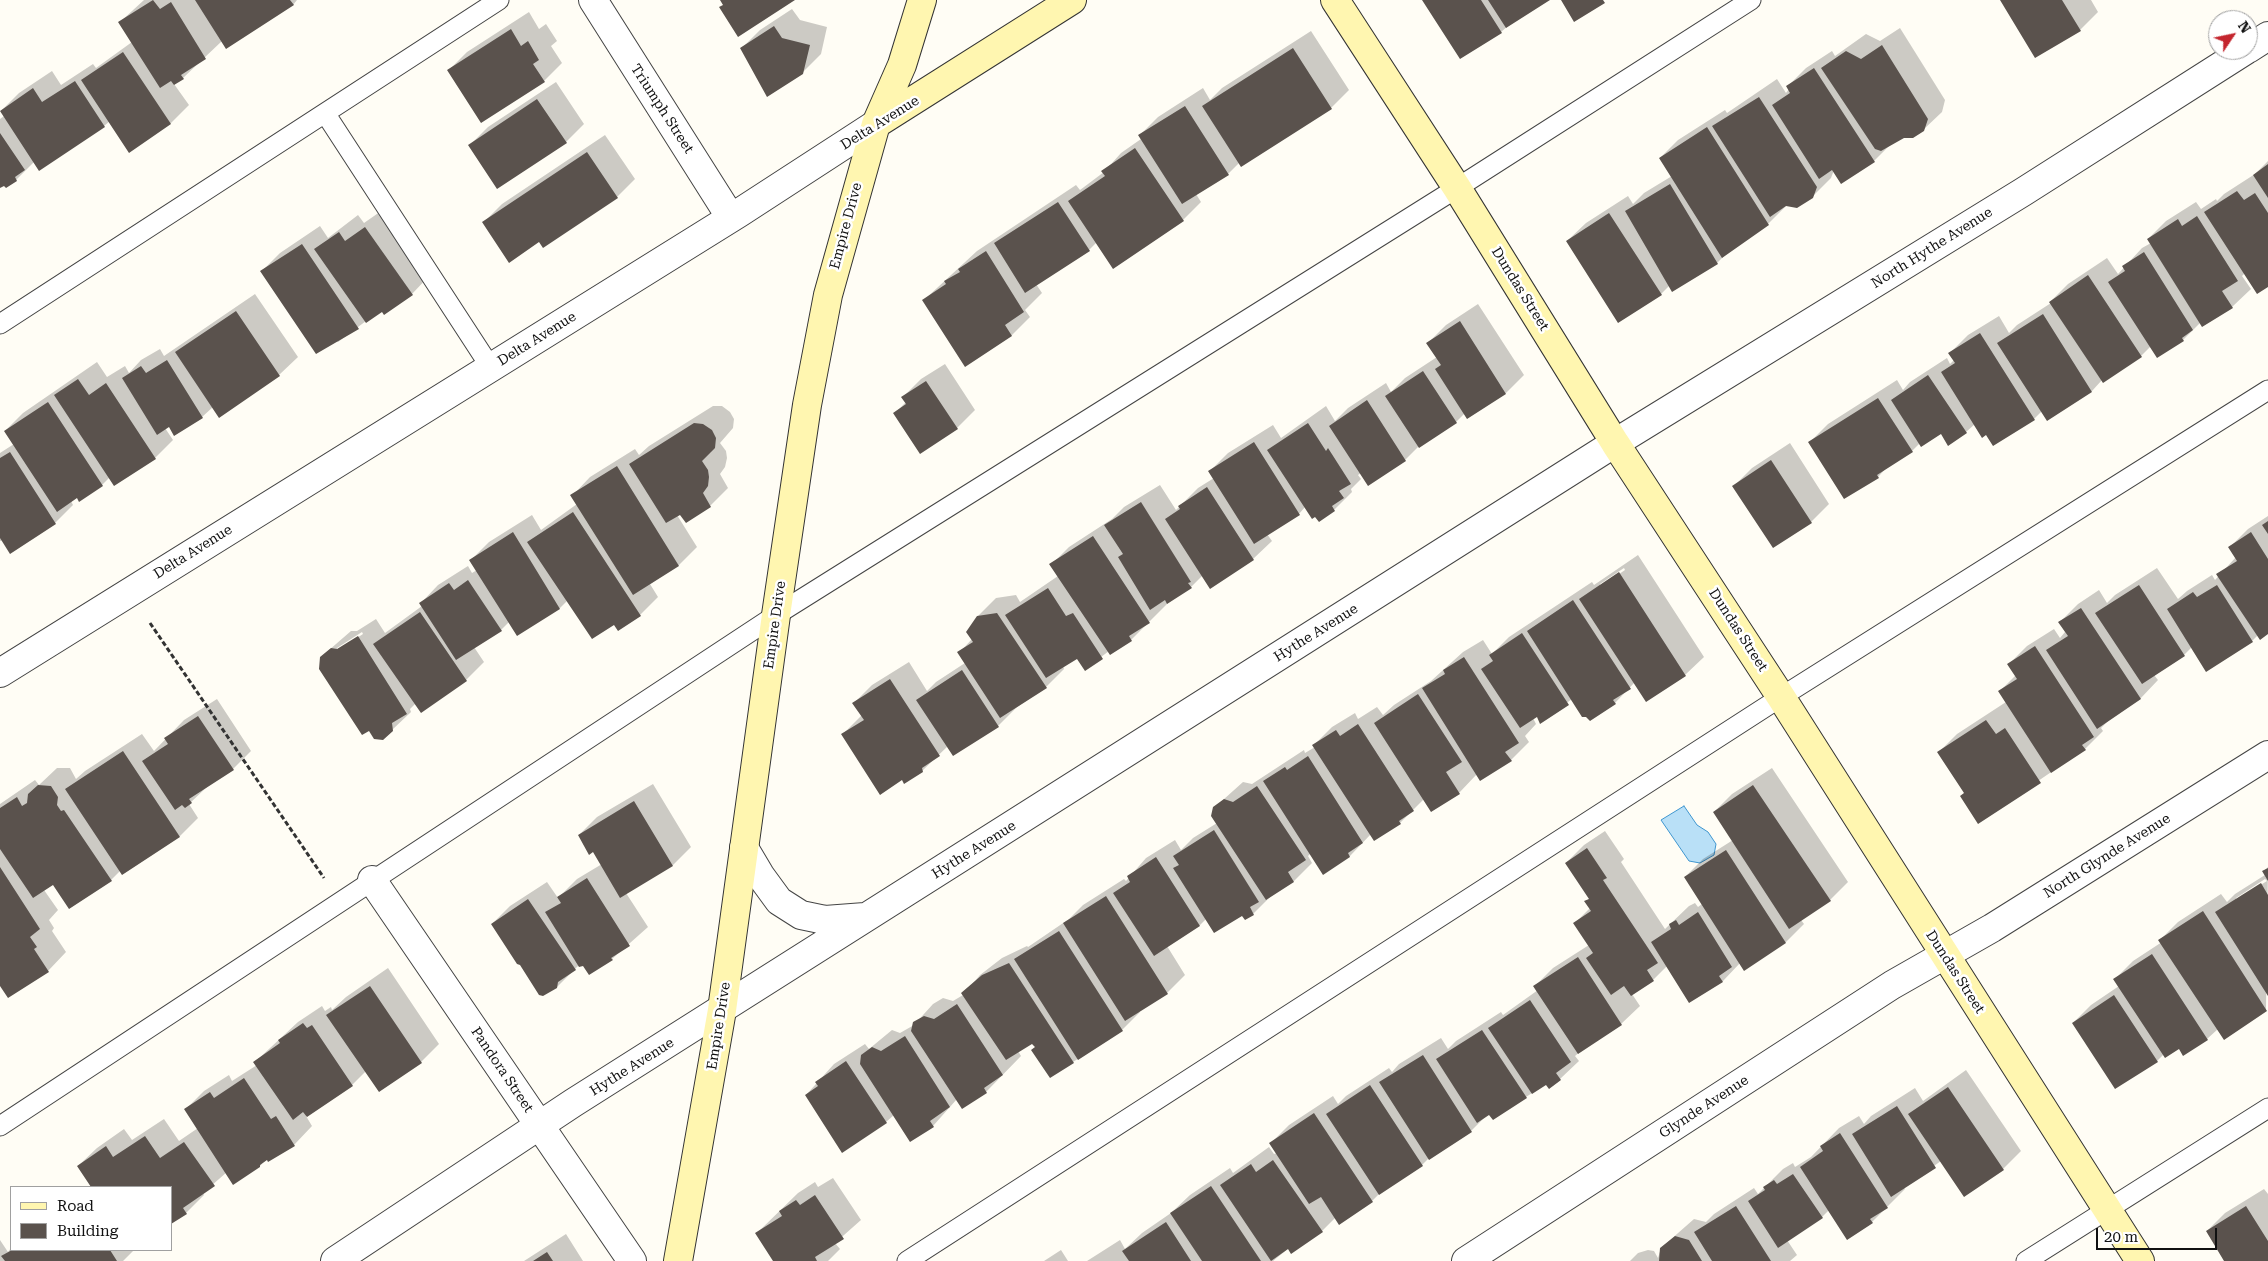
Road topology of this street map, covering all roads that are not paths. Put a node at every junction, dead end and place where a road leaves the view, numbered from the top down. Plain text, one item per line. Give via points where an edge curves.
1 (499, 0) edge
2 (593, 0) edge
3 (922, 0) edge
4 (1072, 0) edge
5 (1335, 0) edge
6 (1751, 0) edge
7 (2230, 60) edge
8 (325, 113) junction
9 (876, 124) junction
10 (1457, 188) junction
11 (731, 218) junction
12 (0, 324) edge
13 (491, 368) junction
14 (2268, 390) edge
15 (1615, 443) junction
16 (776, 615) junction
17 (0, 673) edge
18 (1781, 697) junction
19 (2268, 755) edge
20 (744, 848) junction
21 (372, 880) junction
22 (870, 917) junction
23 (1944, 956) junction
24 (722, 1010) junction
25 (2268, 1108) edge
26 (539, 1125) junction
27 (0, 1126) edge
28 (2107, 1209) junction
29 (335, 1261) edge
30 (632, 1261) edge
31 (678, 1261) edge
32 (907, 1261) edge
33 (1466, 1261) edge
34 (2026, 1261) edge
35 (2140, 1261) edge

1 - 8 lane
2 - 11 street, Triumph Street
3 - 9 street, Empire Drive via 902,65
4 - 9 street, Delta Avenue
5 - 10 street, Dundas Street
6 - 10 lane
7 - 15 street, North Hythe Avenue via 2023,192
8 - 12 lane
8 - 13 lane
9 - 11 street, Delta Avenue
9 - 16 street, Empire Drive via 828,295 807,405
10 - 15 street, Dundas Street
10 - 16 lane
11 - 13 street, Delta Avenue
13 - 17 street, Delta Avenue
14 - 18 lane
15 - 18 street, Dundas Street
15 - 22 street, Hythe Avenue
16 - 20 street, Empire Drive
16 - 21 lane
18 - 23 street, Dundas Street
18 - 32 lane
19 - 23 street, North Glynde Avenue
20 - 22 street via 779,900 801,915 825,920
20 - 24 street, Empire Drive
21 - 26 street, Pandora Street
21 - 27 lane
22 - 24 street, Hythe Avenue
23 - 28 street, Dundas Street
23 - 33 street, Glynde Avenue via 1892,985
24 - 26 street, Hythe Avenue
24 - 31 street, Empire Drive
25 - 28 lane
26 - 29 street, Hythe Avenue
26 - 30 street, Pandora Street
28 - 34 lane
28 - 35 street, Dundas Street

